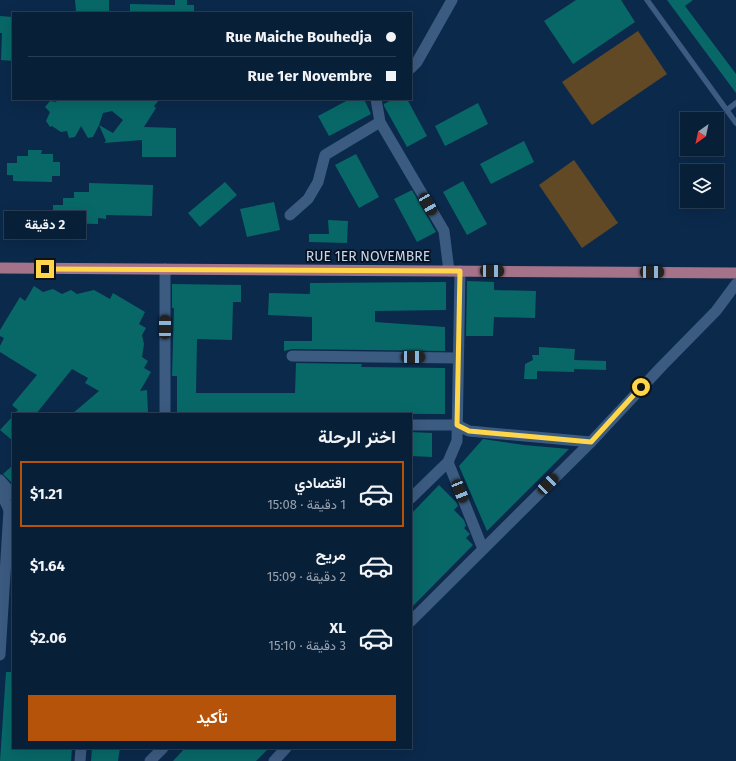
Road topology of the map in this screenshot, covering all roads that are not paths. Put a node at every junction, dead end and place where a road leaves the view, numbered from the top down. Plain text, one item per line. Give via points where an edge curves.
1 (452, 0) edge
2 (647, 0) edge
3 (412, 67) edge
4 (376, 100) edge
5 (736, 103) edge
6 (727, 110) junction
7 (380, 122) junction
8 (736, 122) edge
9 (290, 215) dead end
10 (0, 268) edge
11 (165, 270) junction
12 (449, 271) junction
13 (460, 271) junction
14 (736, 272) edge
15 (736, 284) edge
16 (292, 356) dead end
17 (458, 358) junction
18 (165, 413) edge
19 (412, 425) edge
20 (457, 425) junction
21 (591, 442) junction
22 (448, 462) junction
23 (0, 480) edge
24 (0, 490) edge
25 (12, 494) edge
26 (412, 497) edge
27 (11, 510) edge
28 (483, 548) junction
29 (412, 620) edge
30 (0, 656) edge
31 (81, 749) edge
32 (162, 749) edge
33 (285, 749) edge
34 (80, 761) edge
35 (150, 761) edge
36 (274, 761) edge

1 - 3 street
2 - 6 lane
4 - 7 street
5 - 6 lane
6 - 8 lane
7 - 9 street via 326,155 318,182 308,199
7 - 12 street via 444,231
10 - 11 main road, RUE 1ER NOVEMBRE
11 - 12 main road, RUE 1ER NOVEMBRE
11 - 18 street
12 - 13 main road, RUE 1ER NOVEMBRE
13 - 14 main road, RUE 1ER NOVEMBRE
13 - 17 street
15 - 21 street via 716,311
16 - 17 street
17 - 20 street
19 - 20 street
20 - 21 street via 469,431
20 - 22 street via 457,442
21 - 28 street
22 - 26 street
22 - 28 street
23 - 25 street
24 - 27 street
27 - 30 street
28 - 29 street
31 - 34 street
32 - 35 street
33 - 36 street

